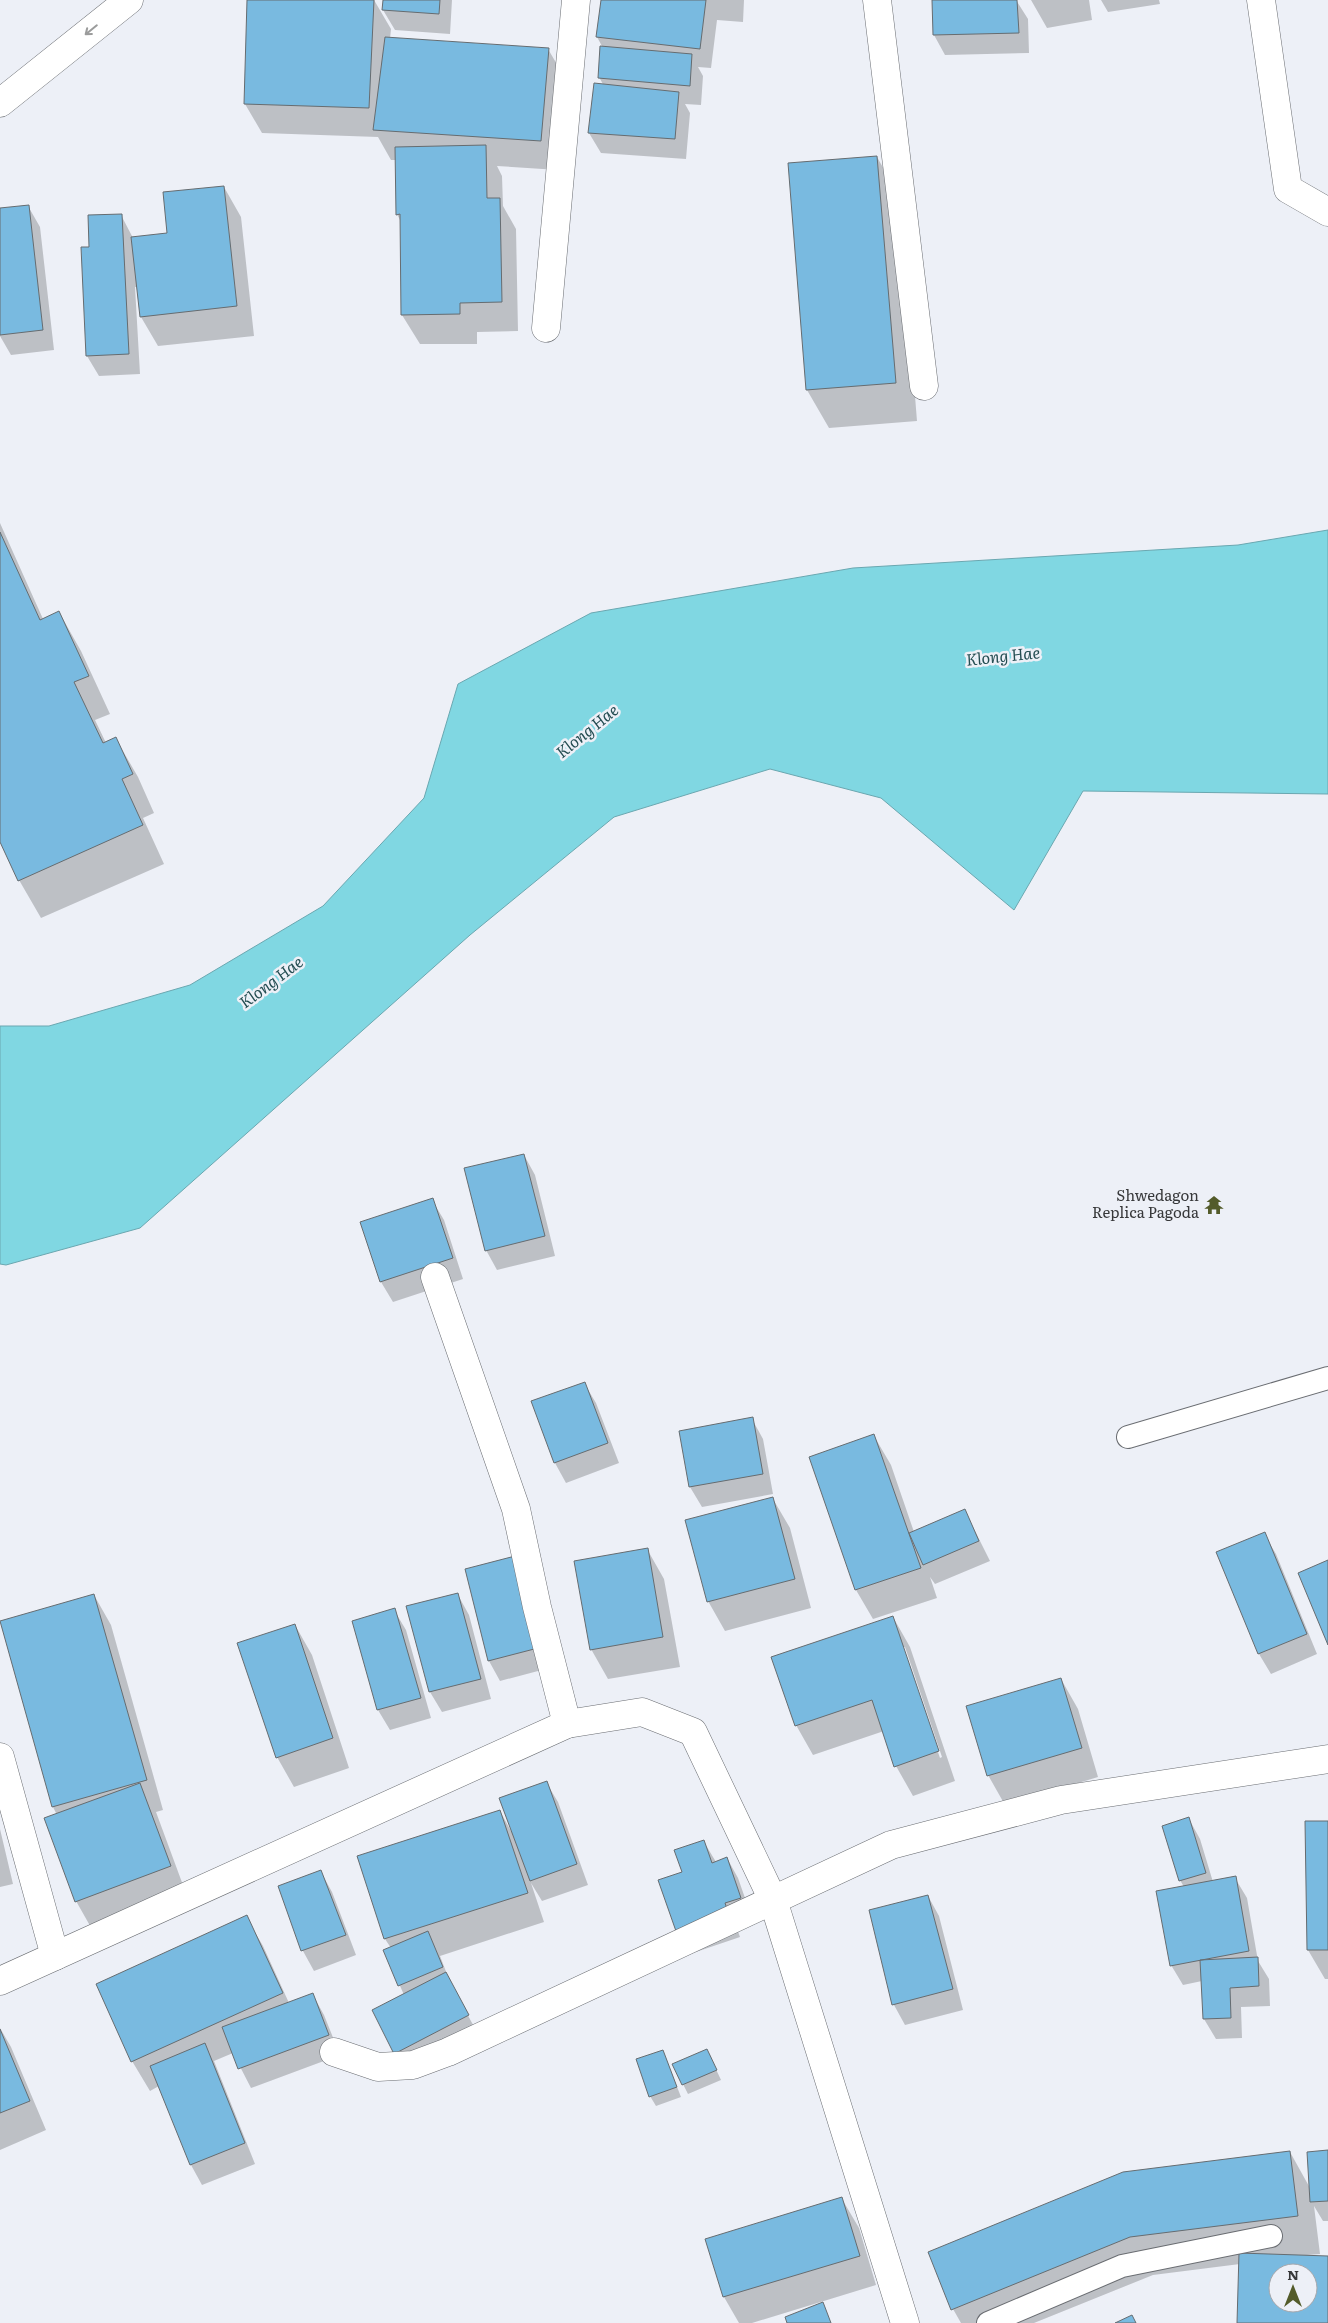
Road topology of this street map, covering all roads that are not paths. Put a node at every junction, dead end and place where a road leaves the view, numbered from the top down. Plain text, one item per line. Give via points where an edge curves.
1 (129, 0) edge
2 (576, 0) edge
3 (877, 0) edge
4 (1261, 0) edge
5 (0, 103) edge
6 (1328, 212) edge
7 (546, 328) dead end
8 (924, 386) dead end
9 (435, 1277) dead end
10 (1328, 1378) edge
11 (1128, 1437) dead end
12 (568, 1724) junction
13 (0, 1757) edge
14 (1328, 1759) edge
15 (773, 1900) junction
16 (55, 1956) junction
17 (0, 1982) edge
18 (334, 2052) dead end
19 (1271, 2236) dead end
20 (905, 2323) edge
21 (988, 2323) edge

1 -> 5 street
2 - 7 street
3 - 8 street
4 - 6 street via 1288,189
9 - 12 street via 516,1509 537,1607
10 - 11 lane
12 - 15 street via 642,1712 693,1732
12 - 16 street
13 - 16 street
14 - 15 street via 1061,1800 891,1845
15 - 18 street via 413,2066 378,2067
15 - 20 street
16 - 17 street
19 - 21 lane via 1122,2266

